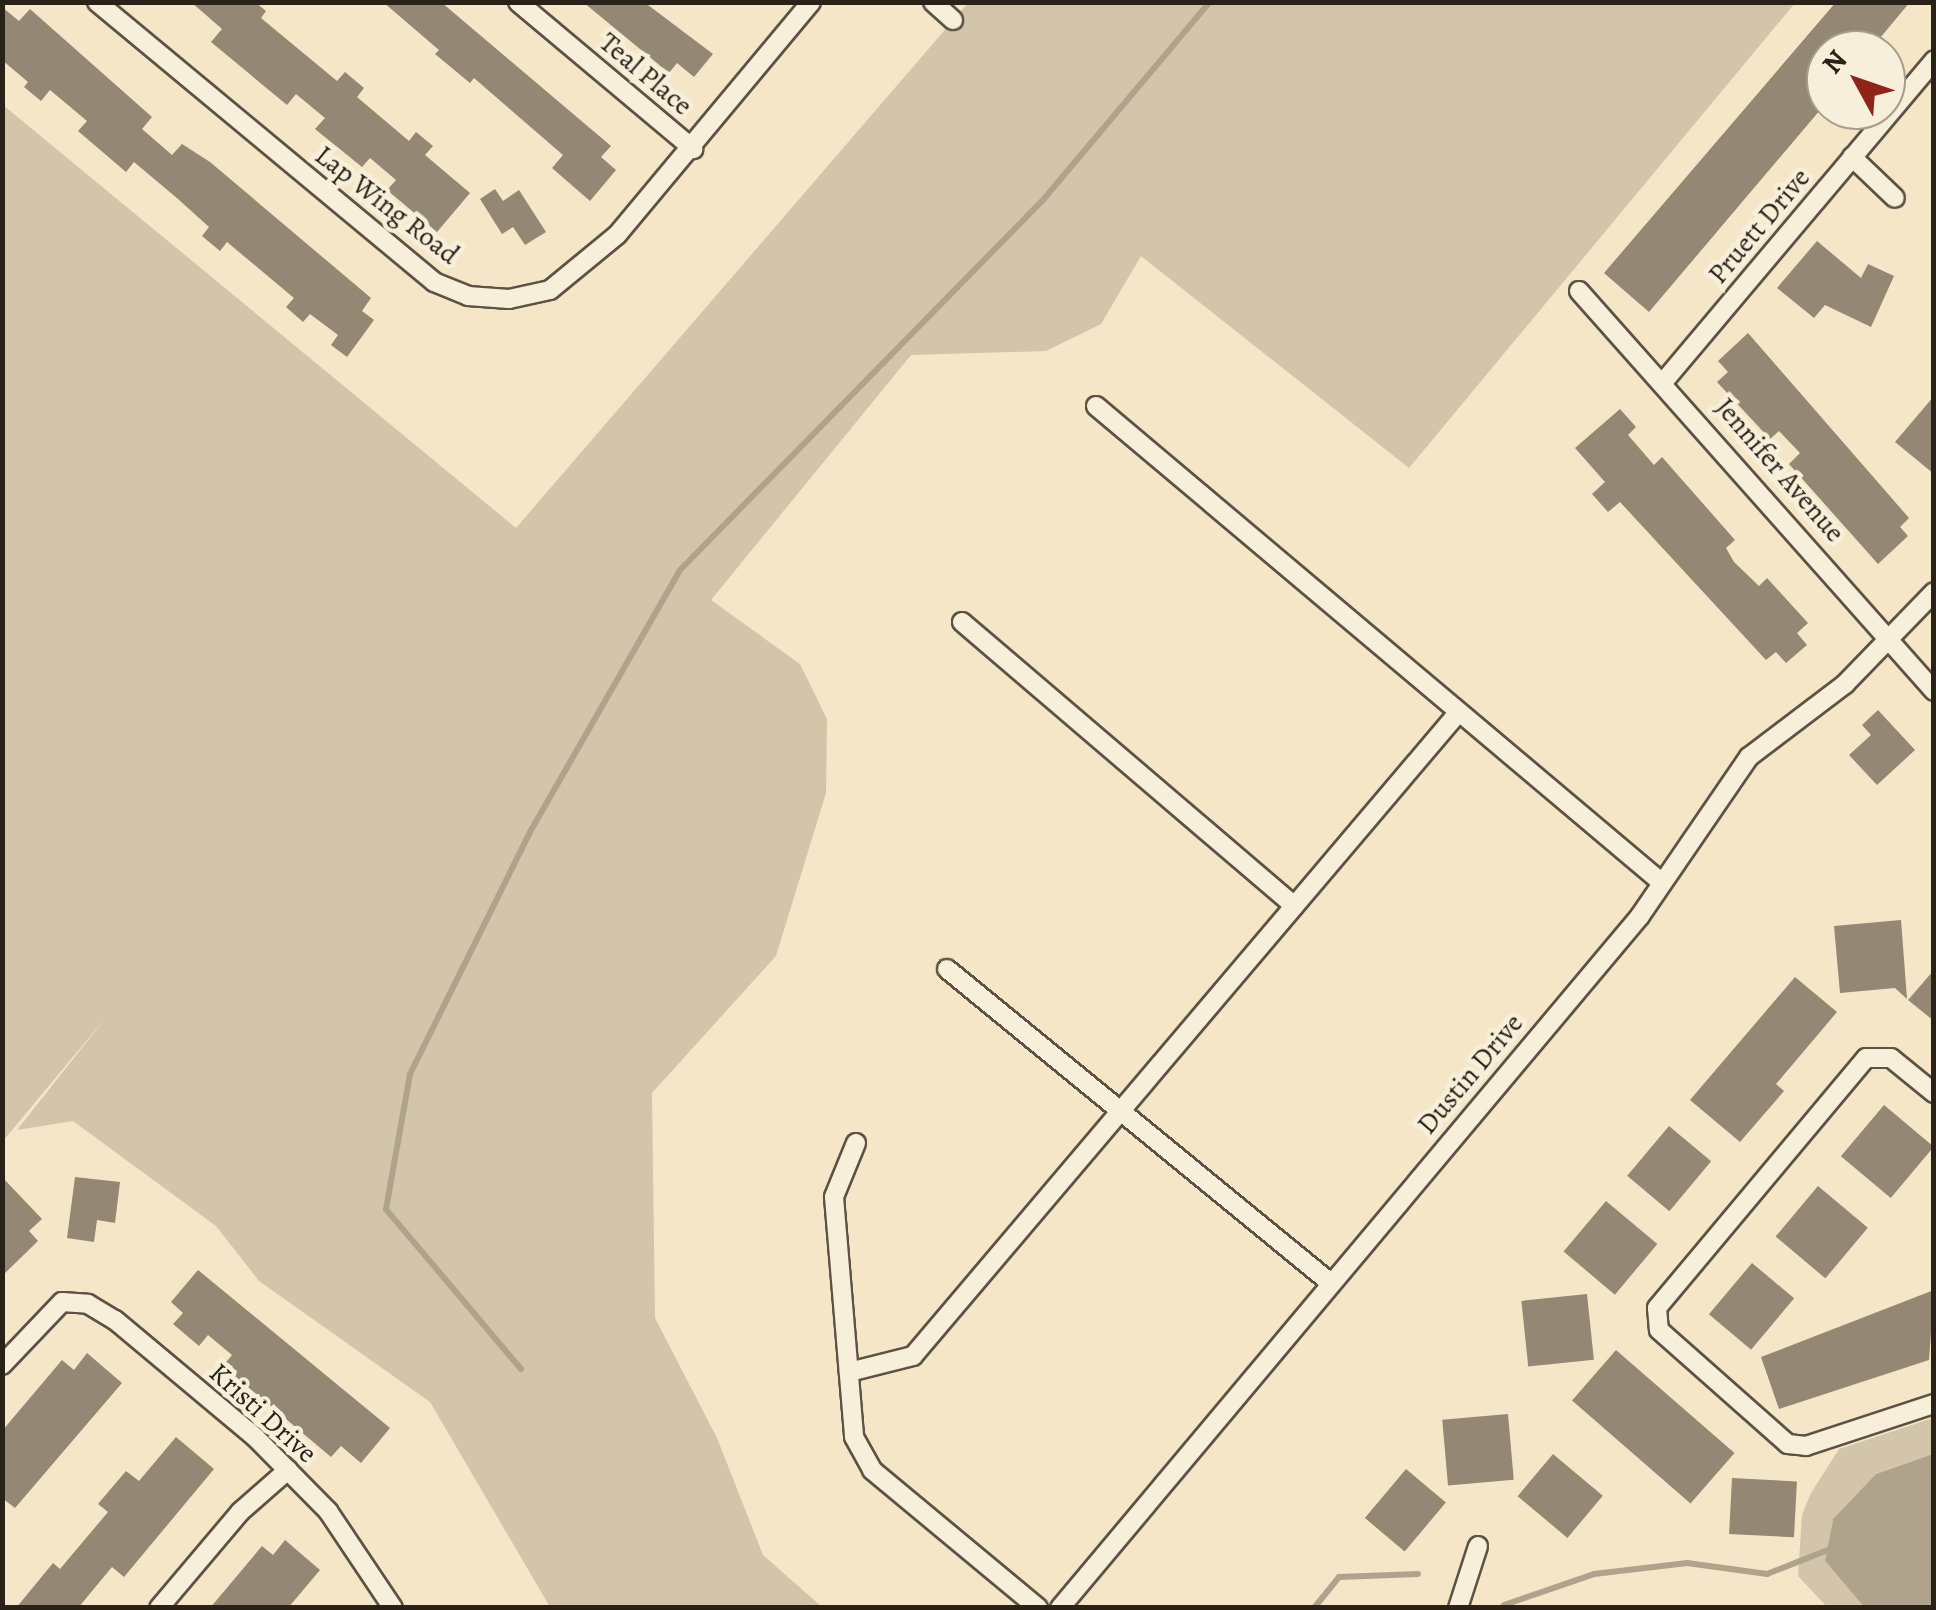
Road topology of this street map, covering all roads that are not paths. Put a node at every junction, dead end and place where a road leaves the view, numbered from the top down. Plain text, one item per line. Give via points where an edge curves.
1 (97, 2) edge
2 (518, 2) edge
3 (811, 2) edge
4 (933, 2) edge
5 (954, 20) dead end
6 (1934, 60) edge
7 (692, 150) junction
8 (1852, 157) junction
9 (1895, 198) dead end
10 (1580, 291) dead end
11 (1665, 380) junction
12 (1096, 406) dead end
13 (1934, 592) edge
14 (962, 622) dead end
15 (1892, 639) junction
16 (1934, 691) edge
17 (1458, 713) junction
18 (1661, 882) junction
19 (1294, 906) junction
20 (947, 969) dead end
21 (1934, 1093) edge
22 (1120, 1112) junction
23 (856, 1143) dead end
24 (1330, 1283) junction
25 (2, 1365) edge
26 (849, 1372) junction
27 (1934, 1404) edge
28 (288, 1470) junction
29 (1478, 1546) dead end
30 (159, 1608) edge
31 (392, 1608) edge
32 (1038, 1608) edge
33 (1060, 1608) edge
34 (1458, 1608) edge

1 - 7 street, Lap Wing Road via 420,271 468,296 509,299 550,290 584,268
2 - 7 street, Teal Place
3 - 7 street, Lap Wing Road
4 - 5 street
6 - 8 street, Pruett Drive
8 - 9 street
8 - 11 street, Pruett Drive
10 - 11 street, Jennifer Avenue
11 - 15 street, Jennifer Avenue
12 - 17 street
13 - 15 street, Dustin Drive
14 - 19 street
15 - 16 street, Jennifer Avenue
15 - 18 street, Dustin Drive via 1748,757
17 - 18 street
17 - 19 street
18 - 24 street, Dustin Drive via 1640,916
19 - 22 street
20 - 22 street
21 - 27 street via 1891,1058 1866,1058 1657,1308 1659,1330 1788,1444 1806,1446
22 - 24 street
22 - 26 street via 912,1356
23 - 26 street via 834,1197
24 - 33 street, Dustin Drive
25 - 28 street, Kristi Drive via 62,1302 88,1304
26 - 32 street via 854,1437 872,1470
28 - 30 street via 240,1512
28 - 31 street, Kristi Drive via 328,1511
29 - 34 street

